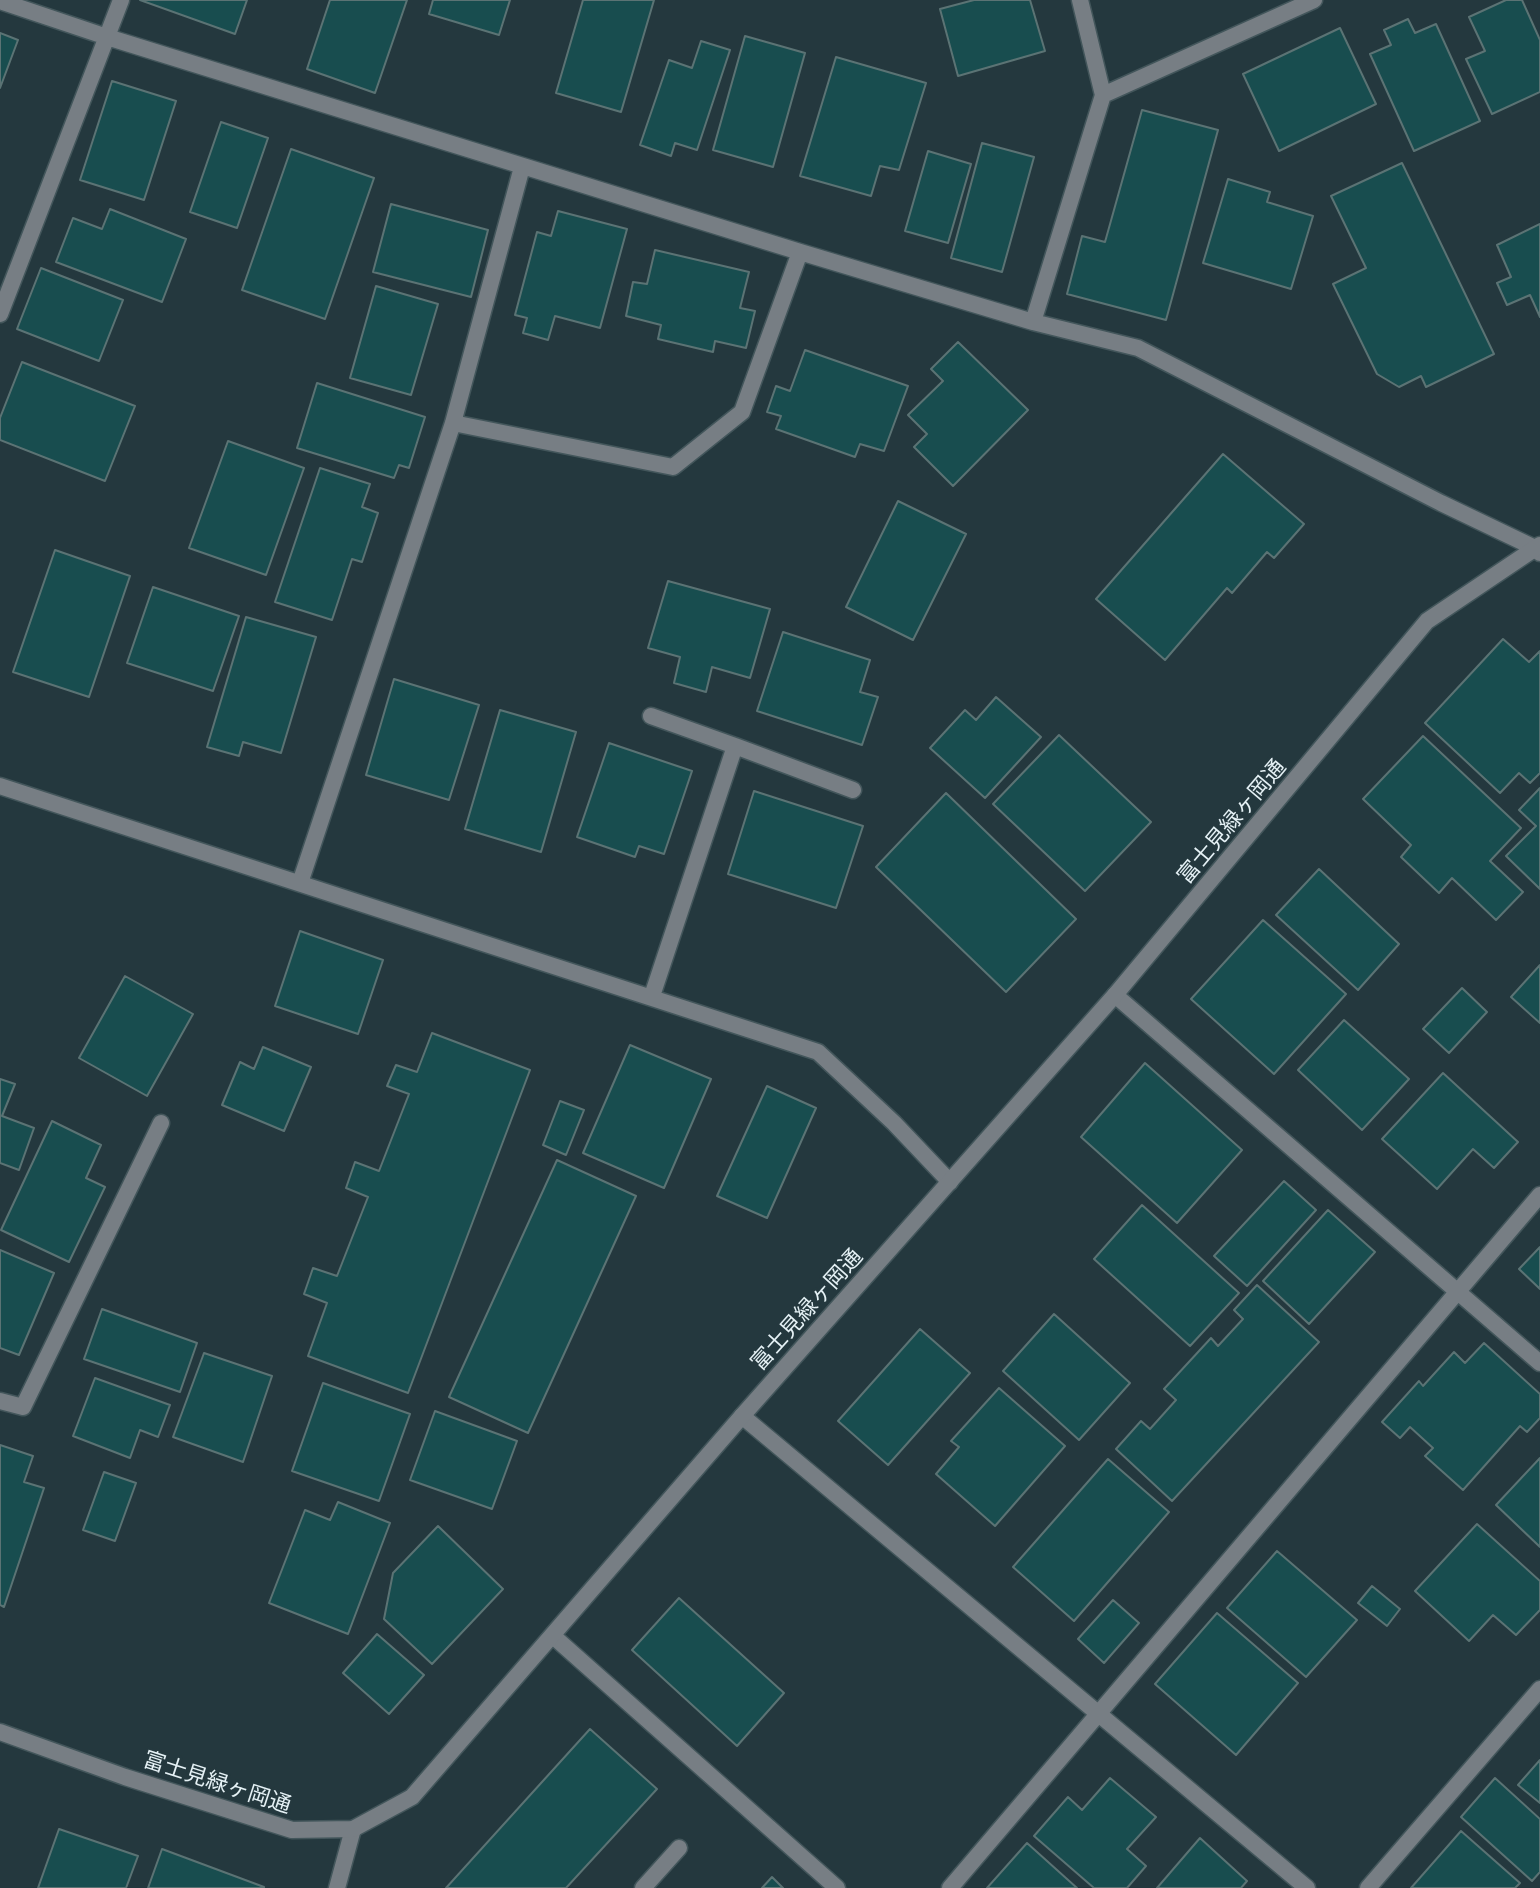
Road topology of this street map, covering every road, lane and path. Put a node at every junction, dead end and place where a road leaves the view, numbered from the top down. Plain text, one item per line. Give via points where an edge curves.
1 (121, 0) edge
2 (1080, 0) edge
3 (1314, 0) edge
4 (0, 1) edge
5 (107, 37) junction
6 (1103, 95) junction
7 (522, 167) junction
8 (800, 252) junction
9 (0, 314) edge
10 (1033, 322) junction
11 (453, 423) junction
12 (1538, 549) edge
13 (651, 716) dead end
14 (735, 746) junction
15 (0, 786) edge
16 (853, 790) dead end
17 (300, 883) junction
18 (1115, 995) junction
19 (652, 996) junction
20 (161, 1123) dead end
21 (950, 1182) junction
22 (1540, 1195) edge
23 (1458, 1291) junction
24 (1540, 1363) edge
25 (0, 1401) edge
26 (742, 1416) junction
27 (553, 1636) junction
28 (1540, 1689) edge
29 (1098, 1716) junction
30 (0, 1732) edge
31 (353, 1829) junction
32 (679, 1848) dead end
33 (337, 1888) edge
34 (643, 1888) edge
35 (837, 1888) edge
36 (950, 1888) edge
37 (1307, 1888) edge
38 (1368, 1888) edge

1 - 5 street
2 - 6 street
3 - 6 street
4 - 5 street
5 - 7 street
5 - 9 street
6 - 10 street
7 - 8 street
7 - 11 street
8 - 10 street
8 - 11 street via 742,412 673,467
10 - 12 street via 1138,348
11 - 17 street
12 - 18 street, 富士見緑ヶ岡通 via 1427,621
13 - 14 street
14 - 16 street
14 - 19 street
15 - 17 street
17 - 19 street
18 - 21 street, 富士見緑ヶ岡通
18 - 23 street
19 - 21 street via 818,1052
20 - 25 street via 23,1407
21 - 26 street, 富士見緑ヶ岡通
22 - 23 street
23 - 24 street
23 - 29 street
26 - 27 street, 富士見緑ヶ岡通
26 - 29 street
27 - 31 street, 富士見緑ヶ岡通 via 412,1797
27 - 35 street
28 - 38 street
29 - 36 street
29 - 37 street
30 - 31 street, 富士見緑ヶ岡通 via 292,1830
31 - 33 street
32 - 34 street

